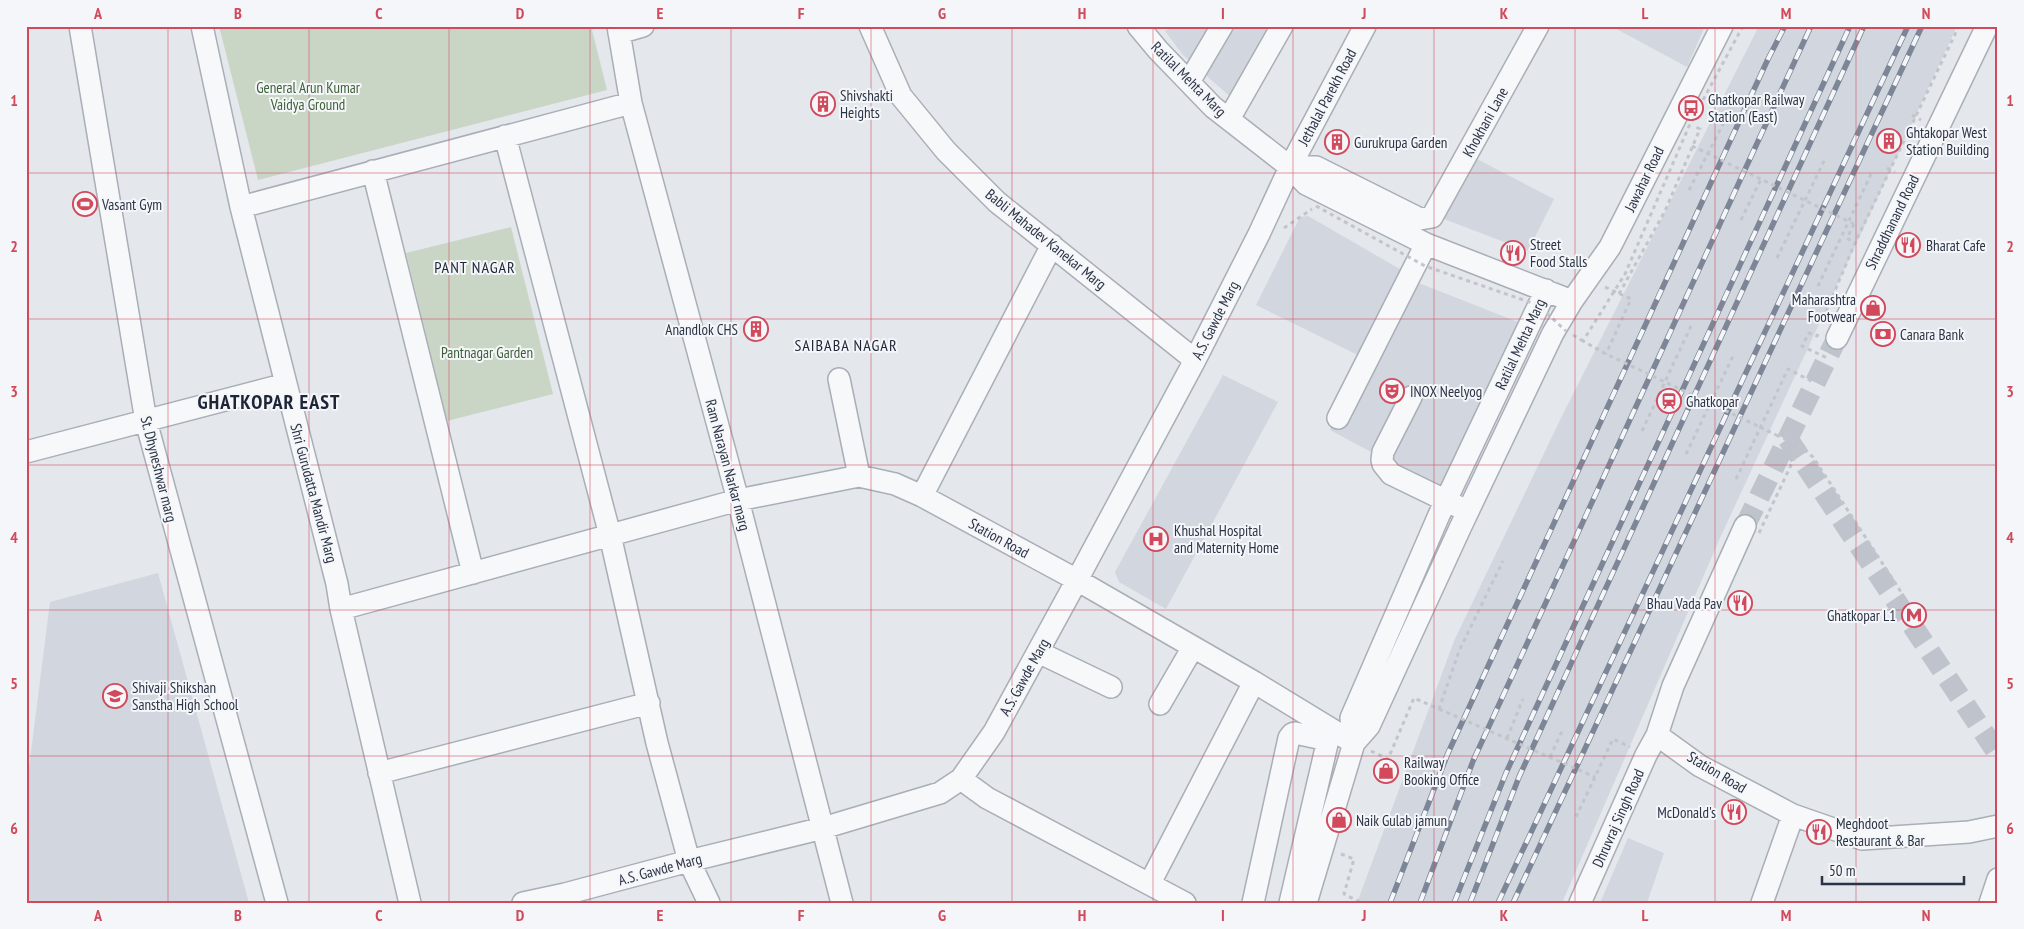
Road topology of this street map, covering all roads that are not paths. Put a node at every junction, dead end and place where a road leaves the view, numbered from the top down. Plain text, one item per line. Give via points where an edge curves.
1 (80, 26) edge
2 (202, 26) edge
3 (870, 26) edge
4 (1138, 26) edge
5 (1222, 26) edge
6 (1282, 26) edge
7 (1365, 26) edge
8 (1538, 26) edge
9 (1722, 26) edge
10 (1987, 26) edge
11 (629, 28) edge
12 (1189, 82) junction
13 (631, 103) junction
14 (1229, 119) junction
15 (505, 136) junction
16 (1290, 167) junction
17 (373, 171) junction
18 (241, 206) junction
19 (1426, 244) junction
20 (1052, 245) junction
21 (1546, 290) junction
22 (1572, 301) junction
23 (1837, 338) tunnel mouth
24 (1195, 360) junction
25 (839, 379) dead end
26 (286, 384) junction
27 (1411, 397) dead end
28 (1338, 418) dead end
29 (146, 421) junction
30 (26, 452) edge
31 (859, 476) junction
32 (922, 496) junction
33 (738, 500) junction
34 (1446, 501) junction
35 (1468, 511) junction
36 (1752, 529) tunnel mouth
37 (610, 535) junction
38 (473, 573) junction
39 (1077, 580) junction
40 (341, 609) junction
41 (1193, 647) junction
42 (1038, 652) junction
43 (1254, 682) junction
44 (1111, 687) dead end
45 (649, 703) junction
46 (1160, 704) dead end
47 (1320, 731) junction
48 (1657, 735) junction
49 (1354, 743) junction
50 (1322, 767) junction
51 (1345, 772) junction
52 (379, 773) junction
53 (961, 779) junction
54 (1793, 815) junction
55 (1998, 826) edge
56 (823, 828) junction
57 (689, 861) junction
58 (1998, 879) edge
59 (1150, 883) junction
60 (567, 898) edge
61 (277, 903) edge
62 (410, 903) edge
63 (523, 903) edge
64 (709, 903) edge
65 (842, 903) edge
66 (1185, 903) edge
67 (1253, 903) edge
68 (1290, 903) edge
69 (1306, 903) edge
70 (1580, 903) edge
71 (1762, 903) edge
72 (1990, 903) edge

1 - 29 street, St. Dhyneshwar marg
2 - 18 street, Shri Gurudatta Mandir Marg
3 - 20 street, Babli Mahadev Kanekar Marg via 900,96 946,150 997,202
4 - 12 street, Ratilal Mehta Marg
5 - 12 street
6 - 14 street
7 - 16 street, Jethalal Parekh Road
8 - 16 street, Khokhani Lane via 1432,217 1420,220 1316,167
9 - 22 street, Jawahar Road via 1610,247
10 - 23 street, Shraddhanand Road
11 - 13 street, Ram Narayan Narkar marg
12 - 14 street, Ratilal Mehta Marg
13 - 15 street
13 - 33 street, Ram Narayan Narkar marg
14 - 16 street, Ratilal Mehta Marg
15 - 17 street
15 - 37 street
16 - 19 street, Ratilal Mehta Marg via 1306,184
16 - 24 street, A.S. Gawde Marg
17 - 18 street
17 - 38 street
18 - 26 street, Shri Gurudatta Mandir Marg
19 - 21 street, Ratilal Mehta Marg
19 - 28 street
20 - 24 street, Babli Mahadev Kanekar Marg
20 - 32 street
21 - 22 street
21 - 34 street, Ratilal Mehta Marg
22 - 35 street, Jawahar Road
24 - 39 street, A.S. Gawde Marg
25 - 31 street
26 - 29 street
26 - 40 street, Shri Gurudatta Mandir Marg
27 - 34 street via 1382,460 1391,474
29 - 30 street
29 - 61 street, St. Dhyneshwar marg
31 - 32 street, Station Road via 895,484
31 - 33 street
32 - 39 street, Station Road
33 - 37 street
33 - 56 street, Ram Narayan Narkar marg
34 - 35 street
34 - 49 street, Ratilal Mehta Marg via 1351,718
35 - 49 street, Jawahar Road via 1370,726
36 - 48 street via 1673,686
37 - 38 street
37 - 45 street
38 - 40 street
39 - 41 street, Station Road
39 - 42 street, A.S. Gawde Marg
40 - 52 street, Shri Gurudatta Mandir Marg
41 - 43 street, Station Road
41 - 46 street
42 - 44 street
42 - 53 street, A.S. Gawde Marg via 994,732
43 - 47 street, Station Road
43 - 59 street
45 - 52 street
45 - 57 street
47 - 49 street, Station Road
47 - 50 street via 1327,744
47 - 67 street via 1290,735
48 - 54 street, Station Road via 1700,766
48 - 70 street, Dhruvraj Singh Road
49 - 51 street
50 - 51 street
50 - 68 street
51 - 69 street
52 - 62 street, Shri Gurudatta Mandir Marg
53 - 56 street, A.S. Gawde Marg via 940,793
53 - 59 street via 987,798
54 - 55 street, Station Road via 1862,839 1969,832
54 - 71 street
56 - 57 street, A.S. Gawde Marg
56 - 65 street, Ram Narayan Narkar marg
57 - 60 street, A.S. Gawde Marg
57 - 64 street
58 - 72 street
59 - 66 street
60 - 63 street, A.S. Gawde Marg

